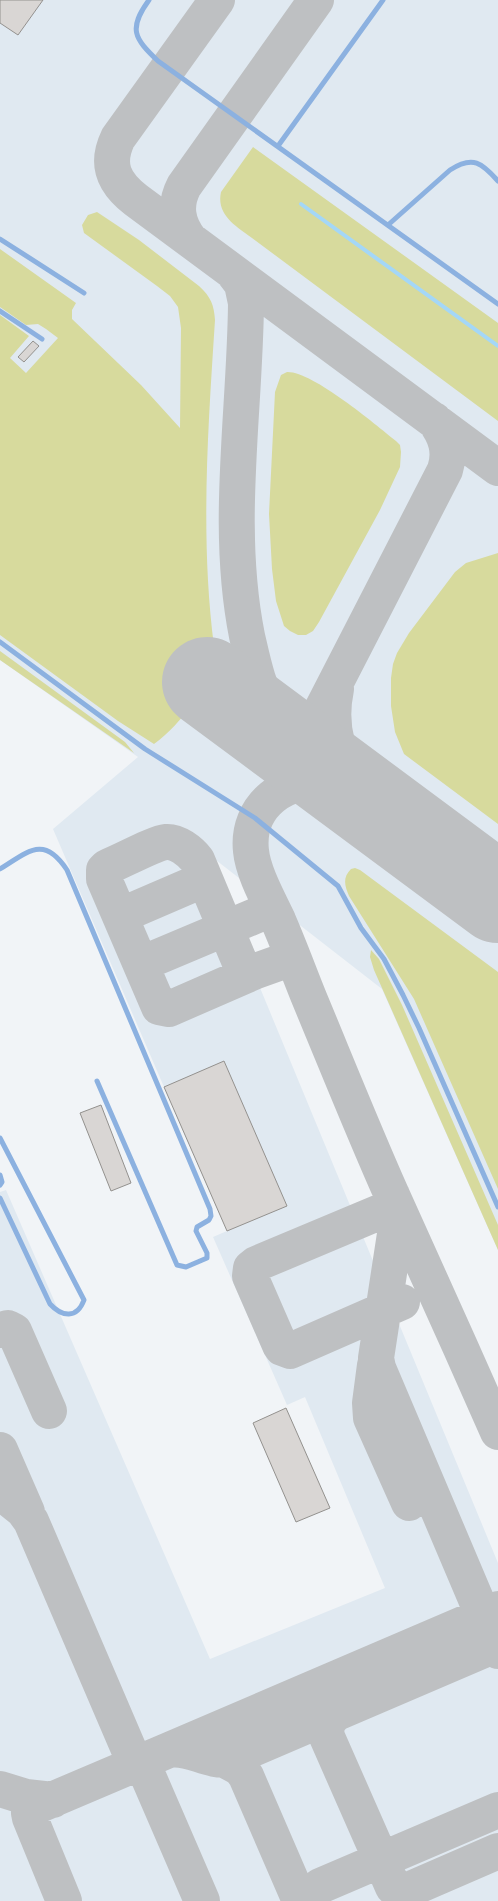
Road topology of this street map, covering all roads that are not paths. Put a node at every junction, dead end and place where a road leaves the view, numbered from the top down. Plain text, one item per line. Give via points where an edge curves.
1 (149, 0) edge
2 (383, 0) edge
3 (278, 146) junction
4 (498, 181) edge
5 (388, 225) junction
6 (0, 239) edge
7 (84, 292) dead end
8 (498, 304) edge
9 (0, 310) edge
10 (42, 339) dead end
11 (0, 642) edge
12 (0, 869) edge
13 (97, 1081) dead end
14 (0, 1138) edge
15 (0, 1175) edge
16 (0, 1184) edge
17 (0, 1198) edge
18 (498, 1207) edge

1 - 3 lane via 135,25 138,37 152,54
2 - 3 lane
3 - 5 lane
4 - 5 lane via 483,165 475,162 458,165
5 - 8 lane
6 - 7 lane
9 - 10 lane
11 - 18 lane via 145,749 255,818 338,886 361,928 384,959 407,1003
12 - 13 lane via 35,849 48,850 67,870 210,1209 209,1220 196,1230 207,1258 186,1267 176,1265
14 - 17 lane via 84,1300 77,1312 66,1315 57,1312 50,1304
15 - 16 lane

